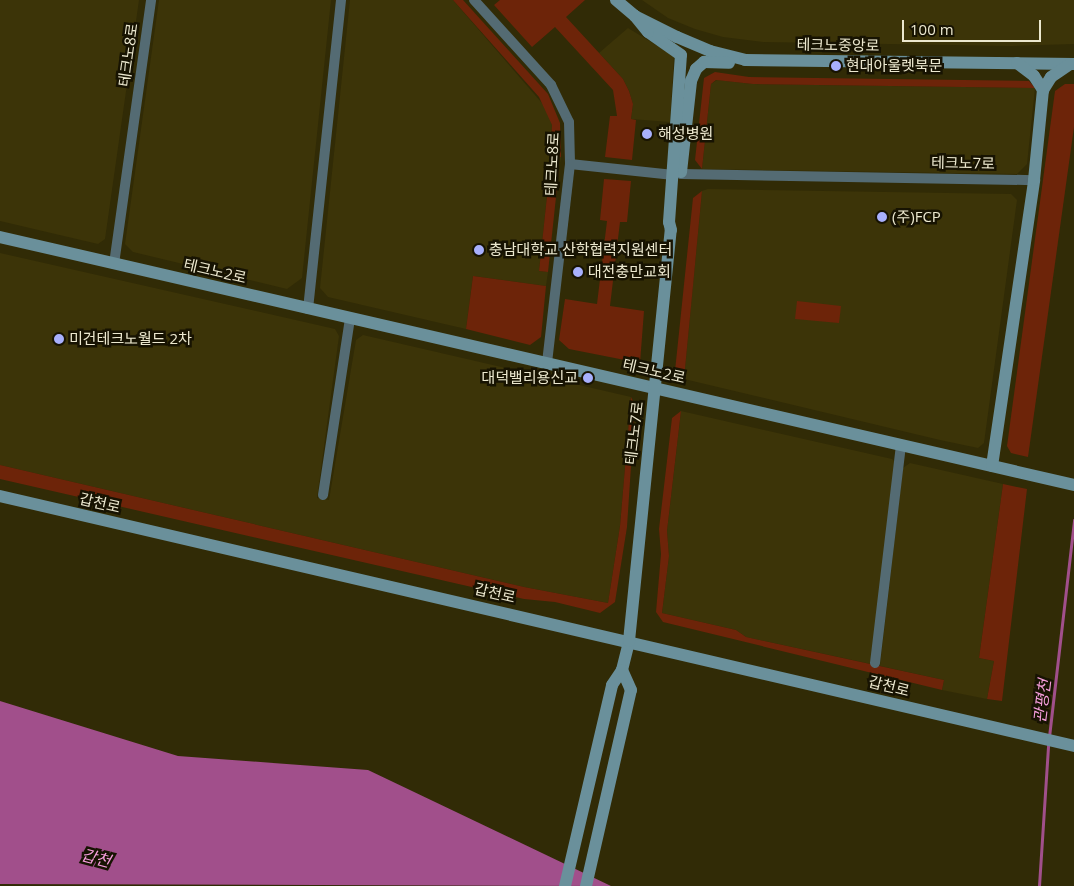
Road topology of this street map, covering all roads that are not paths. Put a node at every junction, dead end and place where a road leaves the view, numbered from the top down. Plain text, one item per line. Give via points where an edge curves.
1 (151, 0) edge
2 (341, 0) edge
3 (474, 0) edge
4 (616, 0) edge
5 (635, 16) junction
6 (745, 60) junction
7 (1017, 63) junction
8 (1072, 64) edge
9 (1043, 90) junction
10 (570, 164) junction
11 (677, 175) junction
12 (1034, 180) junction
13 (0, 237) edge
14 (114, 264) junction
15 (308, 309) junction
16 (350, 318) junction
17 (547, 363) junction
18 (657, 389) junction
19 (901, 446) junction
20 (992, 466) junction
21 (1074, 486) edge
22 (323, 495) dead end
23 (0, 496) edge
24 (628, 641) junction
25 (875, 663) dead end
26 (622, 670) junction
27 (1074, 746) edge
28 (565, 886) edge
29 (586, 886) edge

1 - 14 street, 테크노8로
2 - 15 street
3 - 10 street, 테크노8로 via 551,85 562,102 569,122
4 - 5 main road, 테크노중앙로
5 - 6 main road, 테크노중앙로 via 710,51
5 - 11 main road, 테크노7로 via 648,32 681,56
6 - 7 main road, 테크노중앙로
6 - 11 main road, 테크노7로 via 704,62 696,69 691,81
7 - 8 main road, 테크노중앙로
7 - 9 main road via 1034,76
8 - 9 main road via 1051,77
9 - 12 main road
10 - 11 street
10 - 17 street, 테크노8로
11 - 12 street, 테크노7로
11 - 18 main road, 테크노7로 via 669,222 671,230
12 - 20 main road
13 - 14 main road, 테크노2로
14 - 15 main road, 테크노2로
15 - 16 main road, 테크노2로
16 - 17 main road, 테크노2로
16 - 22 street
17 - 18 main road, 테크노2로
18 - 19 main road, 테크노2로
18 - 24 main road, 테크노7로
19 - 20 main road, 테크노2로
19 - 25 street
20 - 21 main road, 테크노2로
23 - 24 main road, 갑천로
24 - 26 main road, 테크노7로
24 - 27 main road, 갑천로
26 - 28 main road via 612,685
26 - 29 main road via 631,690

